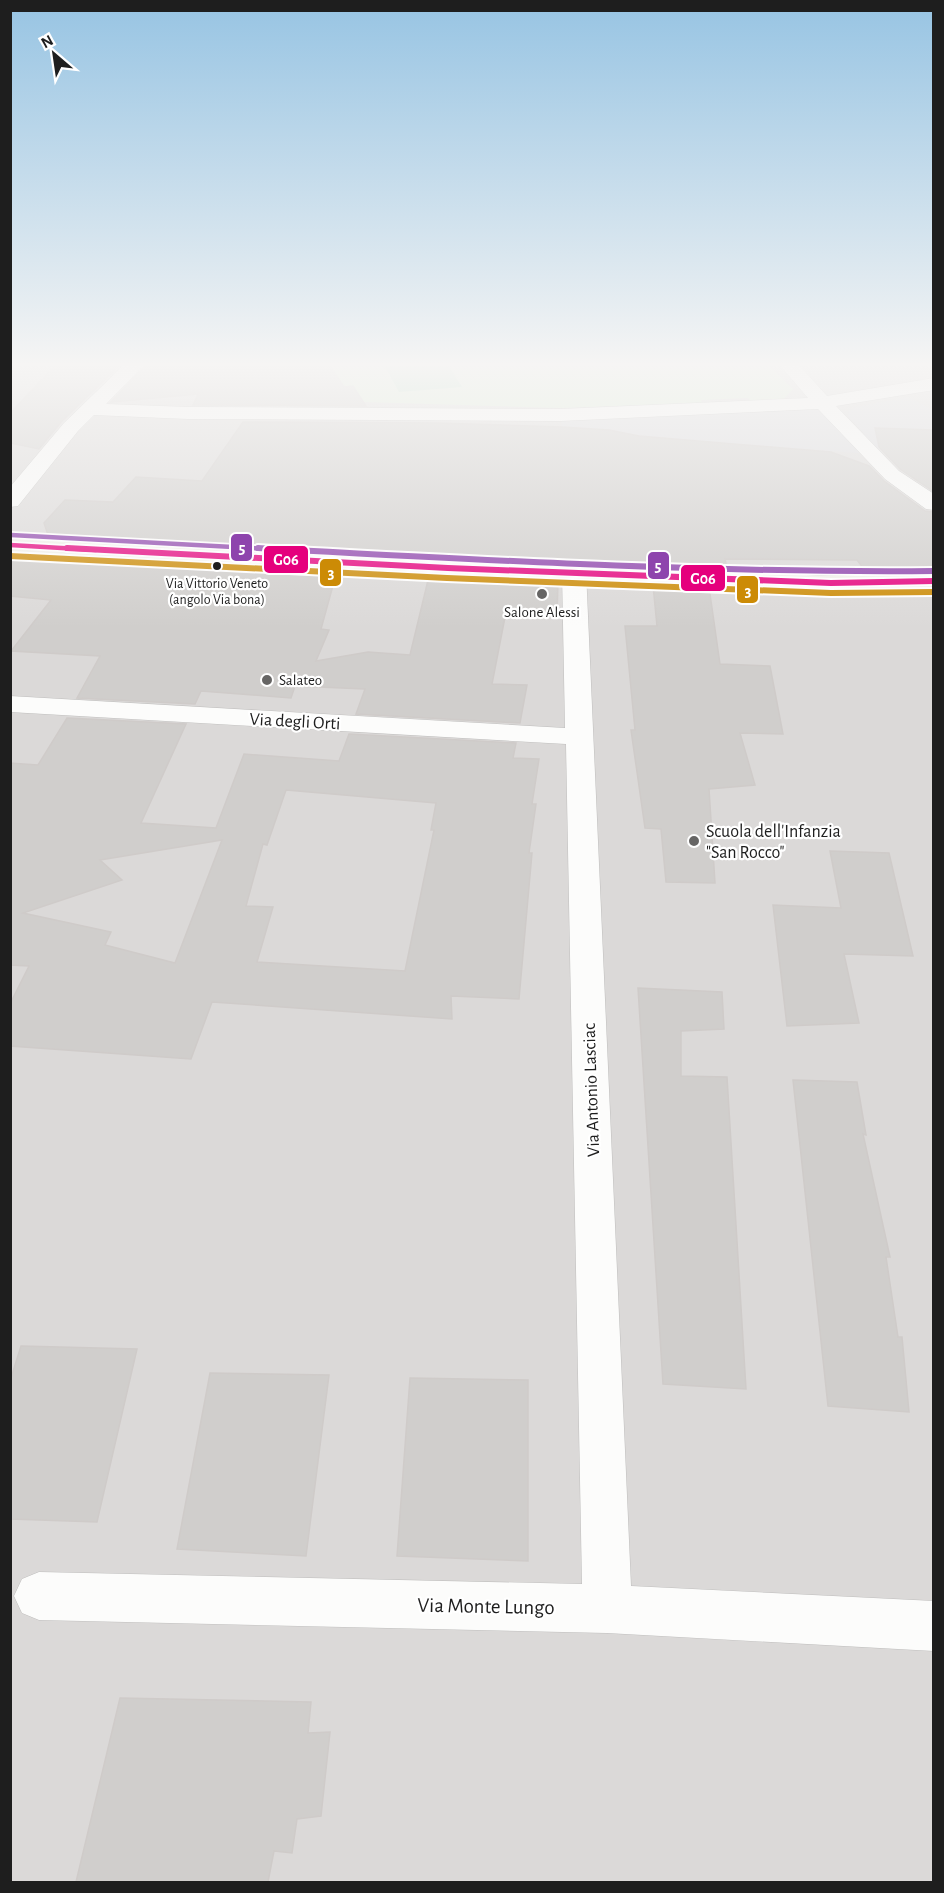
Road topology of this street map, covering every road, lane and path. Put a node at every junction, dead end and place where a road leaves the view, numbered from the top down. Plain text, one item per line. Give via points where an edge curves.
1 (53, 451) edge
2 (868, 451) edge
3 (10, 501) edge
4 (933, 504) edge
5 (10, 545) edge
6 (574, 571) junction
7 (933, 580) edge
8 (10, 704) edge
9 (580, 737) junction
10 (39, 1596) dead end
11 (607, 1609) junction
12 (933, 1626) edge

1 - 3 street
2 - 4 street via 892,475
5 - 6 main road
6 - 7 main road via 831,583
6 - 9 street, Via Antonio Lasciac
8 - 9 street, Via degli Orti
9 - 11 street, Via Antonio Lasciac
10 - 11 street, Via Monte Lungo
11 - 12 street, Via Monte Lungo

